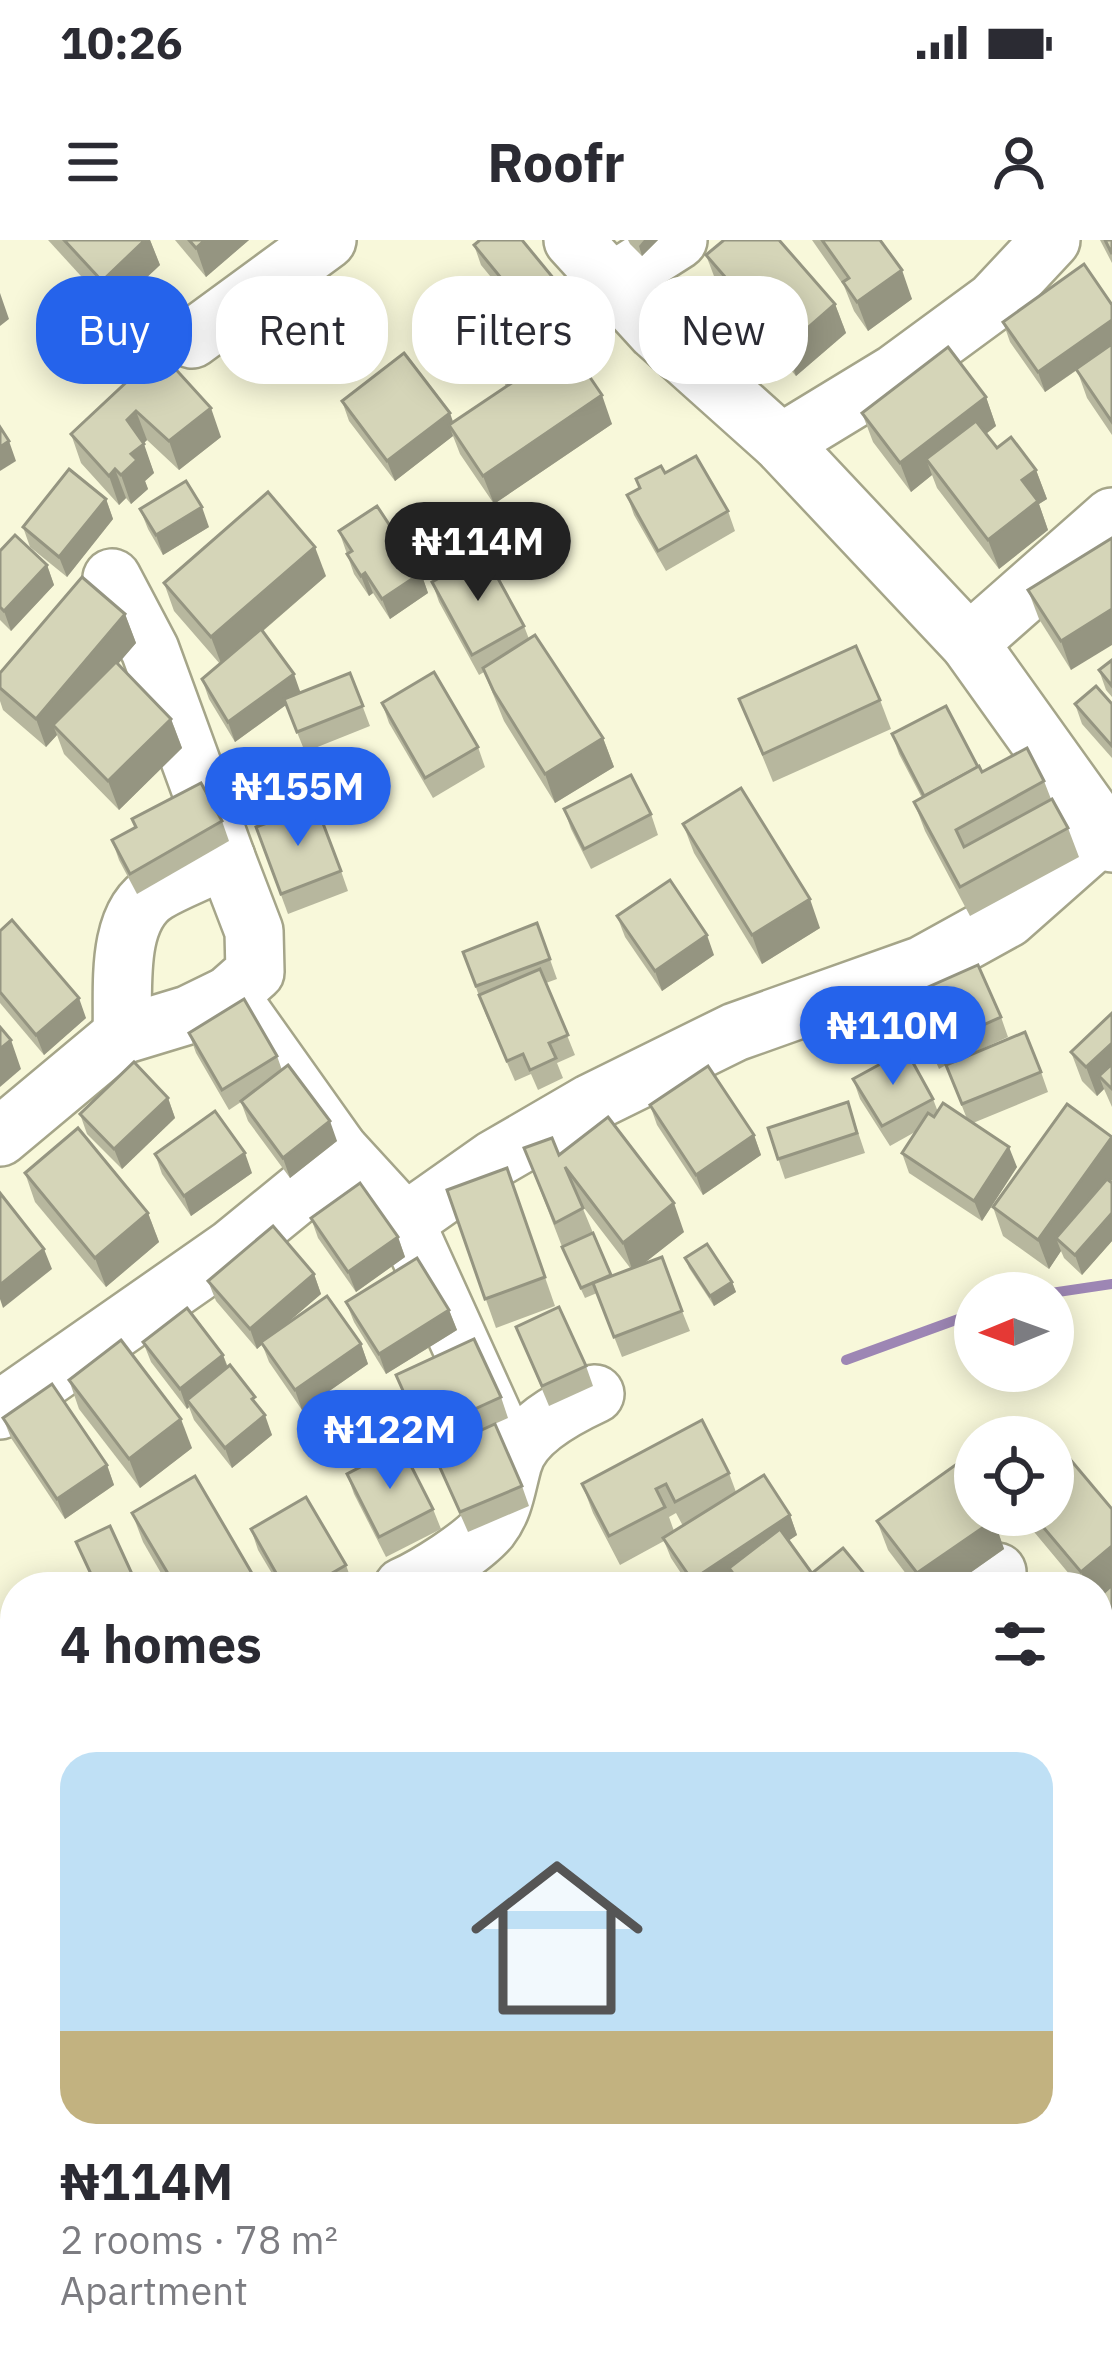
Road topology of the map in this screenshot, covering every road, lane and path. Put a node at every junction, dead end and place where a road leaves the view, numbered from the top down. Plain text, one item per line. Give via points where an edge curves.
1 (327, 240) edge
2 (573, 240) edge
3 (678, 240) edge
4 (1051, 240) edge
5 (606, 276) edge
6 (615, 280) edge
7 (615, 285) edge
8 (192, 339) dead end
9 (781, 443) junction
10 (1112, 517) edge
11 (112, 578) dead end
12 (969, 643) junction
13 (1109, 834) edge
14 (226, 858) junction
15 (229, 995) junction
16 (122, 1035) junction
17 (0, 1137) edge
18 (339, 1150) junction
19 (405, 1222) junction
20 (595, 1394) dead end
21 (0, 1410) edge
22 (513, 1460) junction
23 (430, 1572) edge

1 - 8 street
2 - 5 street
3 - 6 street
4 - 9 street via 994,301
7 - 9 street
9 - 12 street
10 - 12 street
11 - 14 street via 150,650
12 - 13 street
13 - 19 street via 1008,918 923,965 735,1032 591,1103
14 - 15 street via 254,932 255,972
14 - 16 street via 153,894 132,916
15 - 16 street
15 - 18 street
16 - 17 street
18 - 19 street
18 - 21 street via 324,1173 231,1250
19 - 22 street
20 - 22 street via 551,1414
22 - 23 street via 507,1494 488,1528

